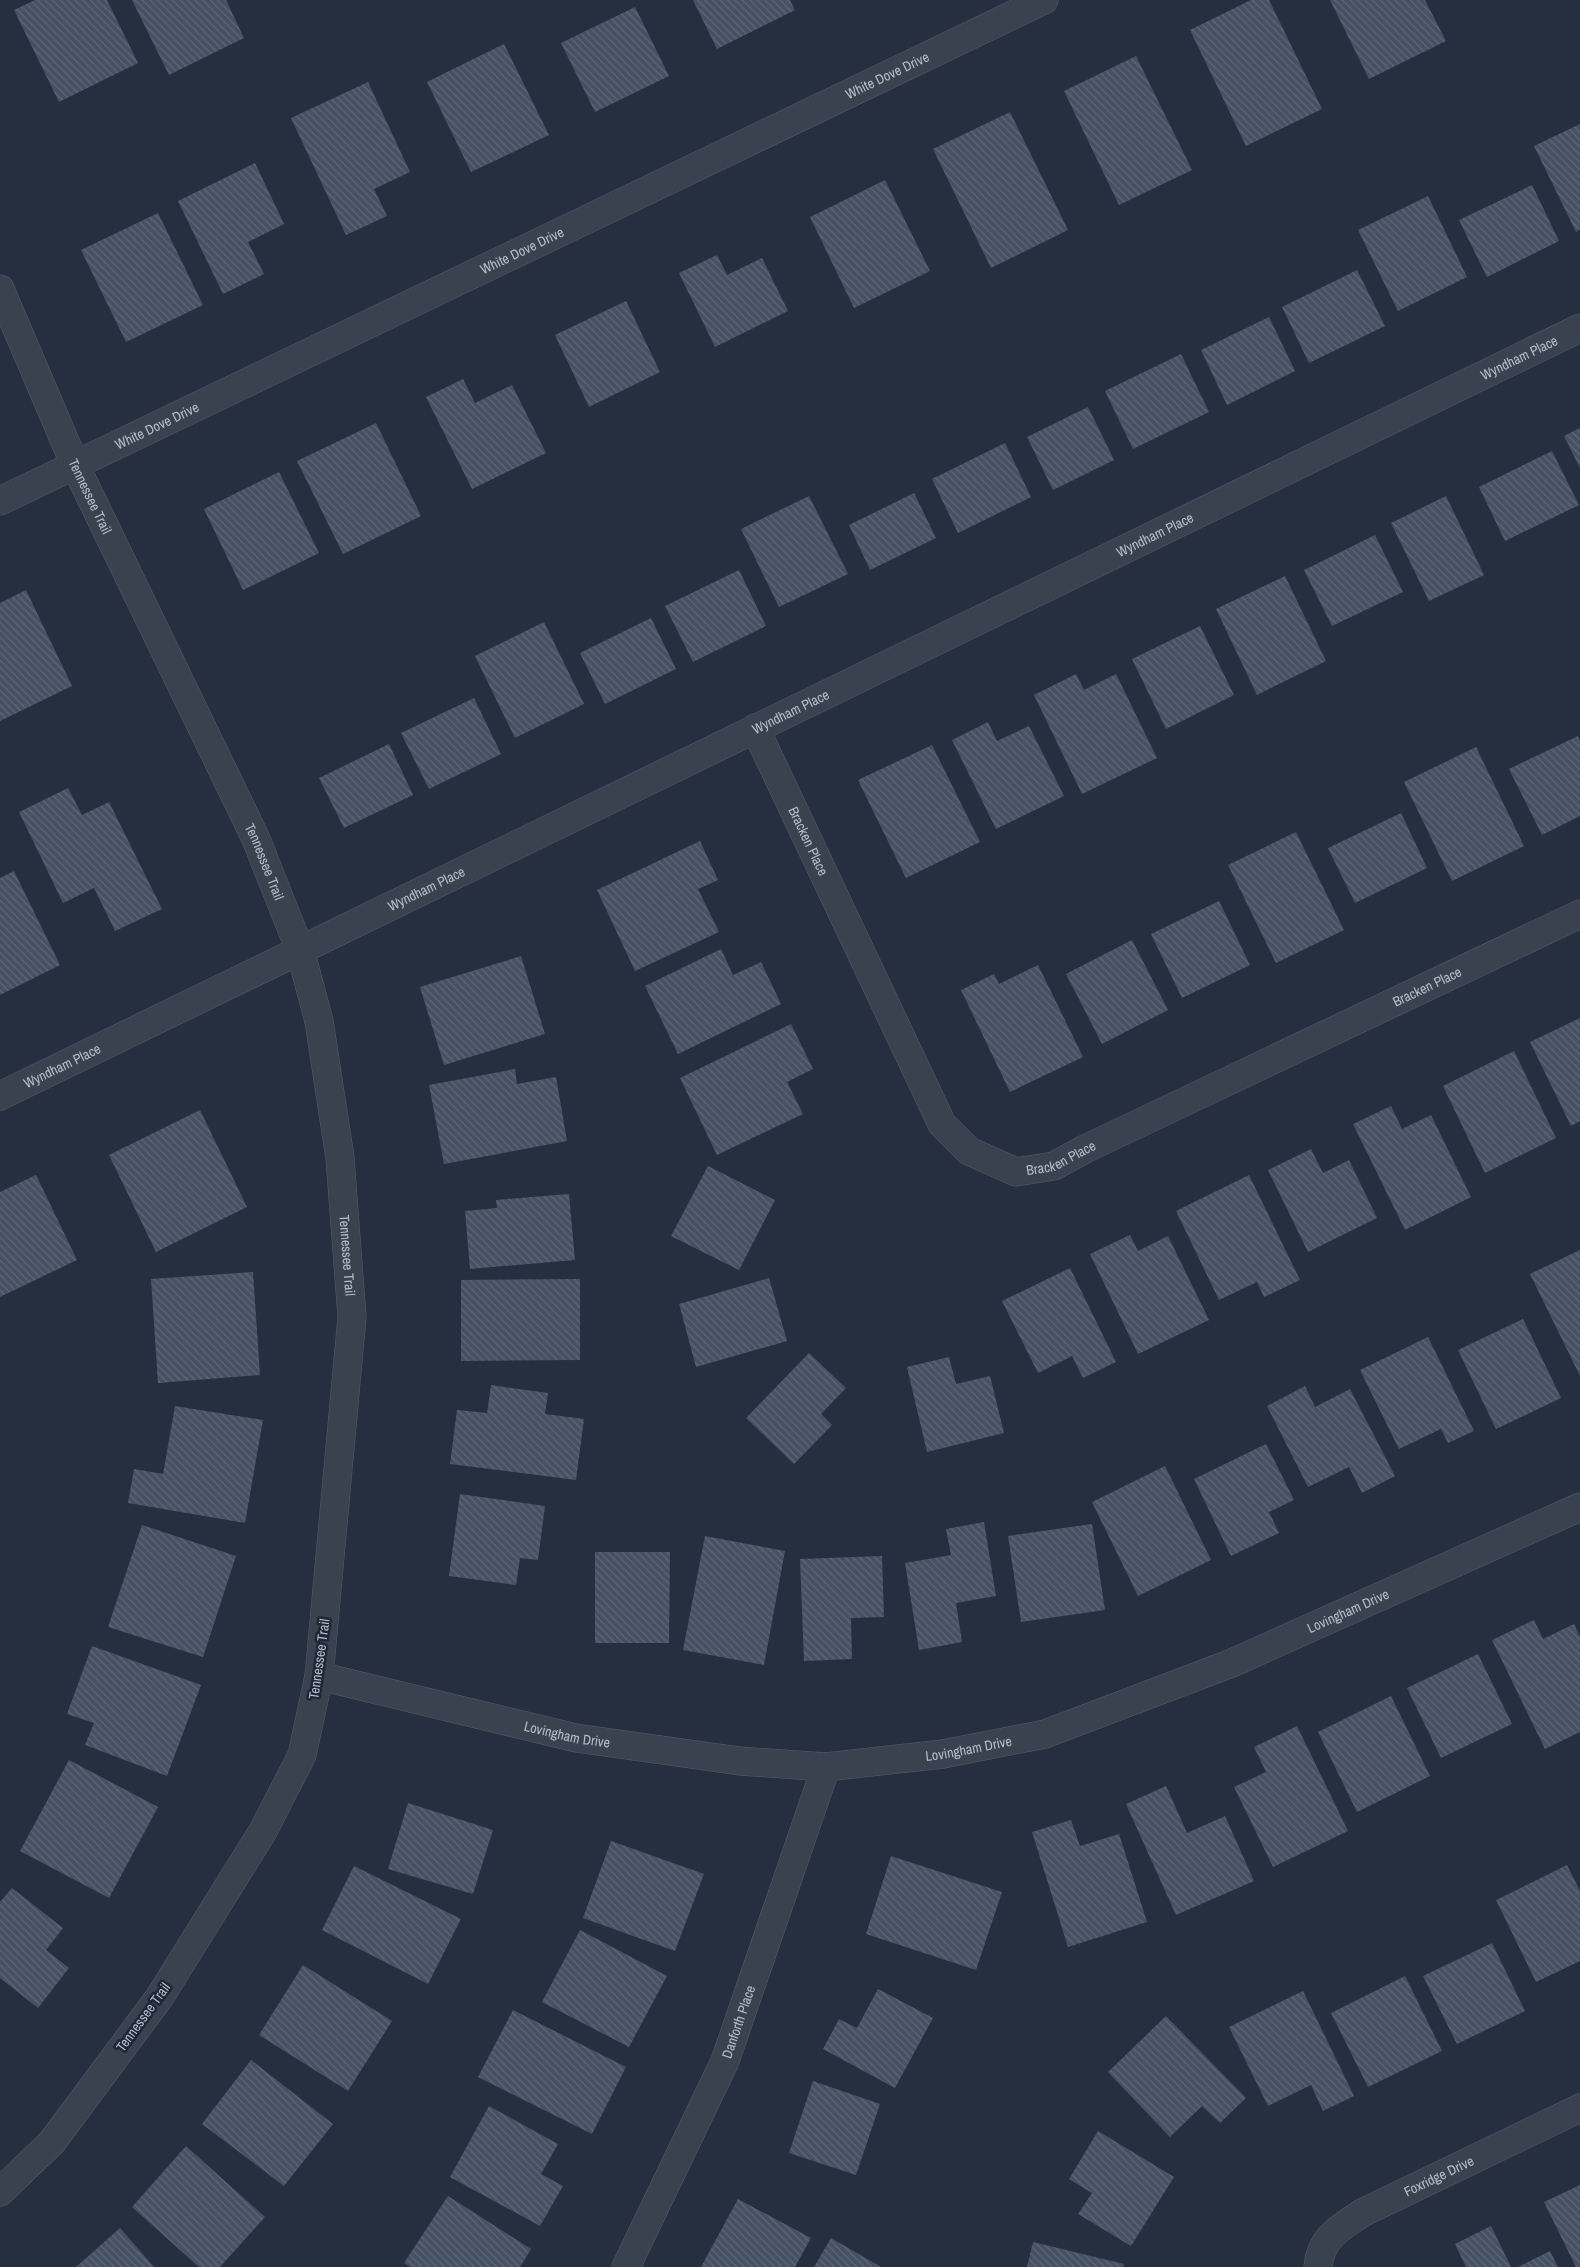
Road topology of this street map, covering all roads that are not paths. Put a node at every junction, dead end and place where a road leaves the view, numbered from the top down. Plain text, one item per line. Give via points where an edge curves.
1 (1044, 0) edge
2 (0, 289) edge
3 (1580, 328) edge
4 (75, 465) junction
5 (0, 501) edge
6 (755, 728) junction
7 (1580, 914) edge
8 (300, 950) junction
9 (0, 1096) edge
10 (1580, 1507) edge
11 (319, 1676) junction
12 (826, 1766) junction
13 (1580, 2108) edge
14 (0, 2192) edge
15 (626, 2267) edge
16 (1318, 2267) edge

1 - 4 street, White Dove Drive
2 - 4 street, Tennessee Trail
3 - 6 street, Wyndham Place
4 - 5 street, White Dove Drive
4 - 8 street, Tennessee Trail via 256,839
6 - 7 street, Bracken Place via 942,1124 970,1151 1016,1172 1054,1166
6 - 8 street, Wyndham Place
8 - 9 street, Wyndham Place
8 - 11 street, Tennessee Trail via 319,1022 340,1158 352,1317
10 - 12 street, Lovingham Drive via 1232,1663 1045,1734 943,1754
11 - 12 street, Lovingham Drive via 576,1738 740,1761
11 - 14 street, Tennessee Trail via 302,1755 263,1831 159,1998 52,2142
12 - 15 street, Danforth Place via 725,2061
13 - 16 street, Foxridge Drive via 1362,2213 1330,2235 1319,2254

